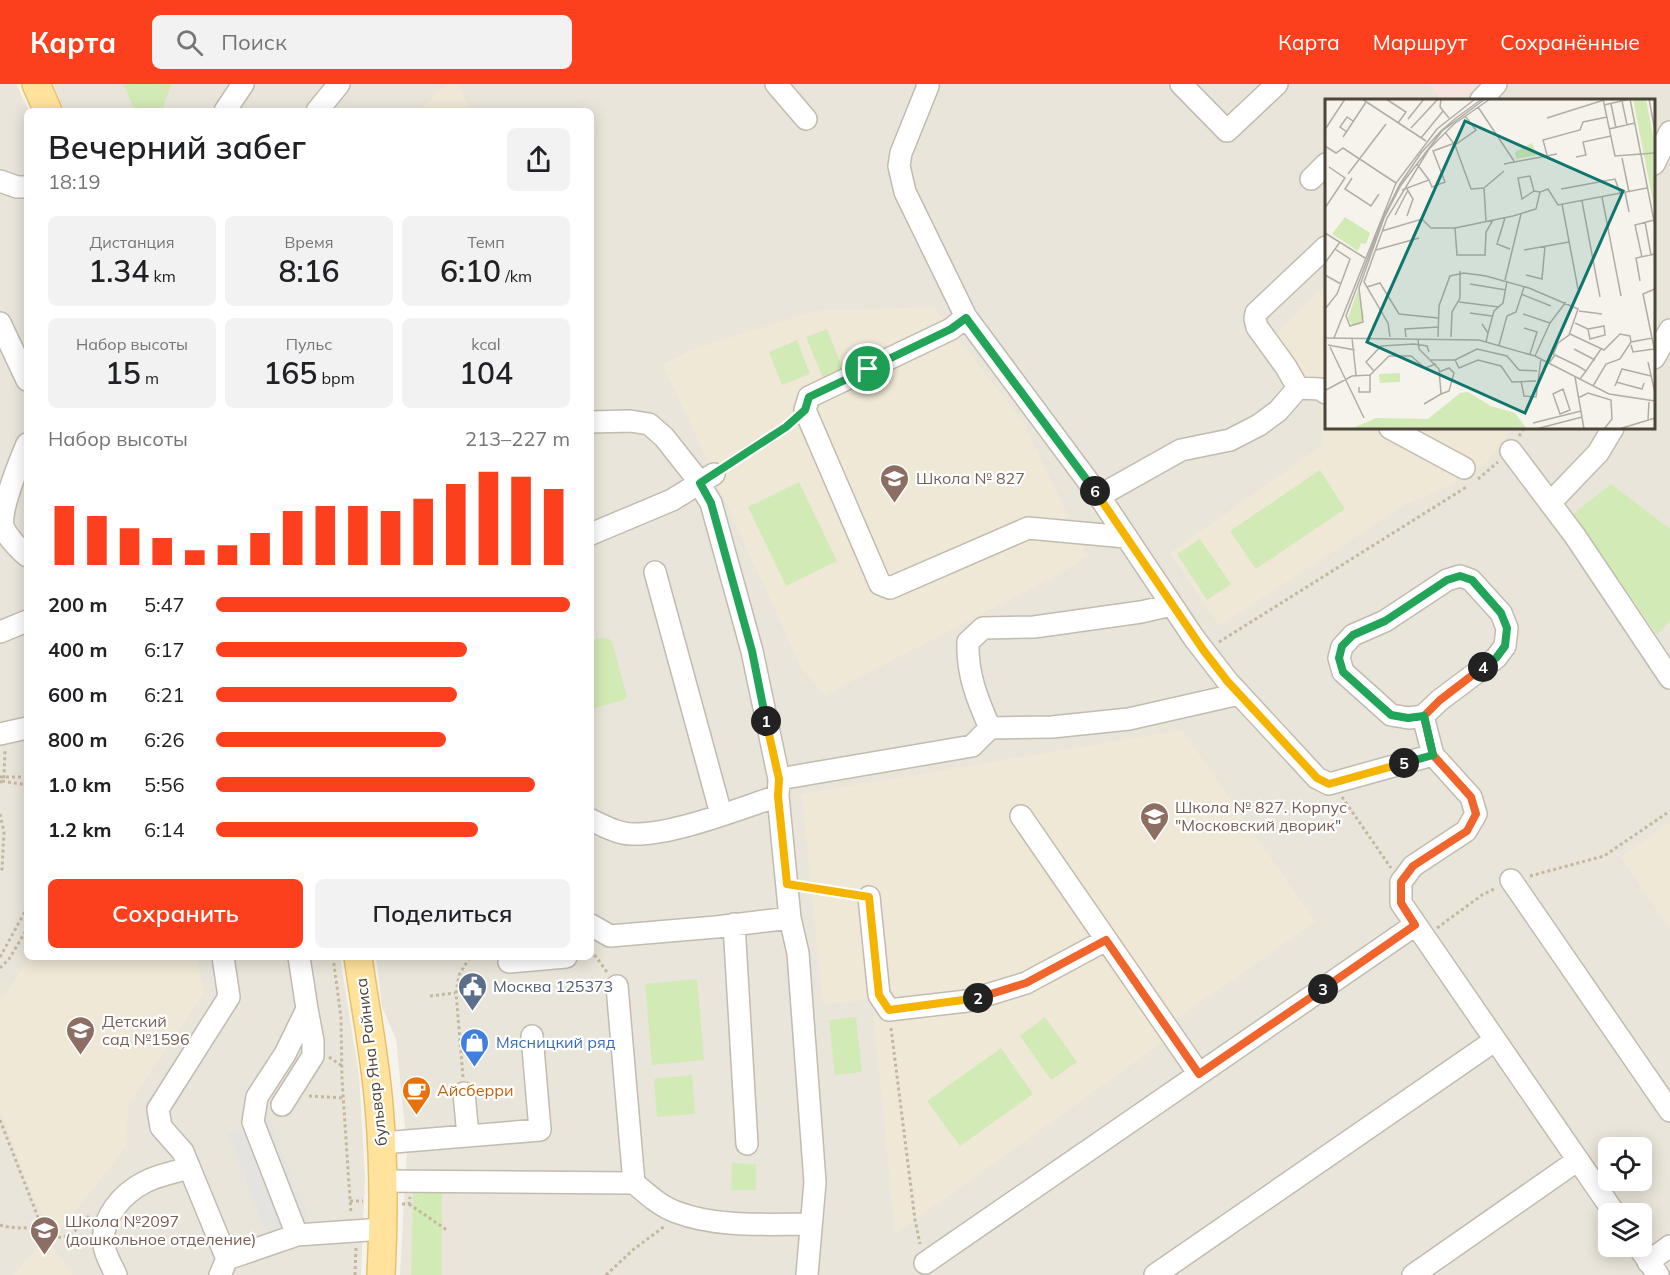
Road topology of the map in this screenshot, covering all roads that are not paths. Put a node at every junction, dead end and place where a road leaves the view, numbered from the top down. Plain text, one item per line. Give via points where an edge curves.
1 (36, 84) edge
2 (243, 84) edge
3 (339, 84) edge
4 (776, 84) edge
5 (927, 84) edge
6 (1181, 84) edge
7 (1277, 84) edge
8 (47, 108) edge
9 (227, 108) edge
10 (319, 108) edge
11 (806, 119) dead end
12 (1670, 132) edge
13 (1655, 160) edge
14 (1325, 248) edge
15 (966, 318) junction
16 (0, 323) edge
17 (1670, 330) edge
18 (1655, 355) edge
19 (24, 374) edge
20 (1298, 388) junction
21 (1325, 392) edge
22 (594, 422) edge
23 (1392, 429) edge
24 (1612, 429) edge
25 (1511, 451) road end
26 (24, 452) edge
27 (1464, 468) dead end
28 (707, 479) junction
29 (1099, 496) junction
30 (1551, 502) junction
31 (594, 533) edge
32 (1126, 537) junction
33 (24, 553) edge
34 (655, 572) dead end
35 (1172, 605) junction
36 (1670, 678) edge
37 (1239, 694) junction
38 (1424, 716) junction
39 (990, 728) junction
40 (24, 729) edge
41 (3, 734) edge
42 (1433, 755) junction
43 (778, 787) junction
44 (721, 814) junction
45 (1021, 816) dead end
46 (594, 821) edge
47 (1511, 880) road end
48 (869, 897) road end
49 (790, 918) junction
50 (734, 924) junction
51 (1419, 931) junction
52 (594, 934) edge
53 (1106, 940) junction
54 (224, 960) edge
55 (299, 960) edge
56 (359, 960) edge
57 (531, 960) edge
58 (508, 962) dead end
59 (617, 986) road end
60 (307, 1009) junction
61 (532, 1036) dead end
62 (1494, 1041) junction
63 (1199, 1074) junction
64 (464, 1093) road end
65 (285, 1100) road end
66 (1670, 1111) edge
67 (468, 1136) junction
68 (382, 1143) junction
69 (747, 1144) dead end
70 (1578, 1160) junction
71 (189, 1168) junction
72 (383, 1181) junction
73 (634, 1183) junction
74 (1607, 1203) edge
75 (812, 1224) junction
76 (383, 1229) junction
77 (297, 1235) junction
78 (1670, 1246) edge
79 (1648, 1261) edge
80 (925, 1263) road end
81 (224, 1267) edge
82 (116, 1275) edge
83 (381, 1275) edge
84 (807, 1275) edge
85 (1155, 1275) edge
86 (1413, 1275) edge

1 - 8 main road
2 - 9 lane
3 - 10 lane
4 - 11 lane
5 - 15 lane via 899,166 904,192
6 - 7 lane via 1227,131
12 - 13 lane
14 - 20 lane via 1256,313 1257,327
15 - 29 lane
15 - 32 lane via 951,329 809,397 805,410 880,584 890,588 1028,528
16 - 19 lane
17 - 18 lane
20 - 21 lane
20 - 29 lane via 1278,411 1258,425 1230,440 1181,450
22 - 28 lane via 649,424
23 - 27 lane
24 - 30 lane via 1598,453
25 - 30 lane
26 - 33 lane via 0,512 2,526
28 - 31 lane via 672,501
28 - 43 lane via 752,651
29 - 32 lane
30 - 36 lane
32 - 35 lane
34 - 44 lane
35 - 37 lane
35 - 39 lane via 1034,627 983,628 968,642 967,664
37 - 39 lane via 1129,719 1052,727
37 - 42 lane via 1317,778 1329,784
38 - 38 lane via 1496,658 1505,646 1507,628 1501,613 1472,580 1460,576 1447,580 1385,621 1353,635 1342,646 1339,658 1343,672 1391,715
38 - 42 lane
39 - 43 lane via 972,746
40 - 41 lane
42 - 51 lane via 1471,797 1476,814 1467,831 1413,866 1401,882 1401,903
43 - 44 lane
43 - 49 lane
44 - 46 lane via 633,835
45 - 53 lane
47 - 66 lane
48 - 53 lane via 879,995 889,1010 967,1000 1026,983
49 - 50 lane
49 - 75 lane via 798,953 816,1182
50 - 52 lane via 610,936
50 - 69 lane
51 - 62 lane
51 - 63 lane
53 - 63 lane
54 - 71 lane via 230,998 158,1109 161,1127 183,1152
55 - 60 lane
56 - 68 main road, бульвар Яна Райниса
57 - 58 lane
59 - 73 lane
60 - 65 lane via 313,1056
60 - 77 lane via 285,1054 257,1097 253,1122
61 - 67 lane via 540,1130
62 - 70 lane
62 - 85 lane
63 - 80 lane
64 - 67 lane
67 - 68 lane
68 - 72 main road, бульвар Яна Райниса
70 - 74 lane
70 - 86 lane
71 - 81 lane
71 - 82 lane via 145,1182 111,1213 104,1228 104,1245
72 - 73 lane
72 - 76 main road, бульвар Яна Райниса
73 - 75 lane via 681,1214 706,1221
75 - 84 lane
76 - 77 lane
76 - 83 main road, бульвар Яна Райниса
77 - 81 lane
78 - 79 lane

